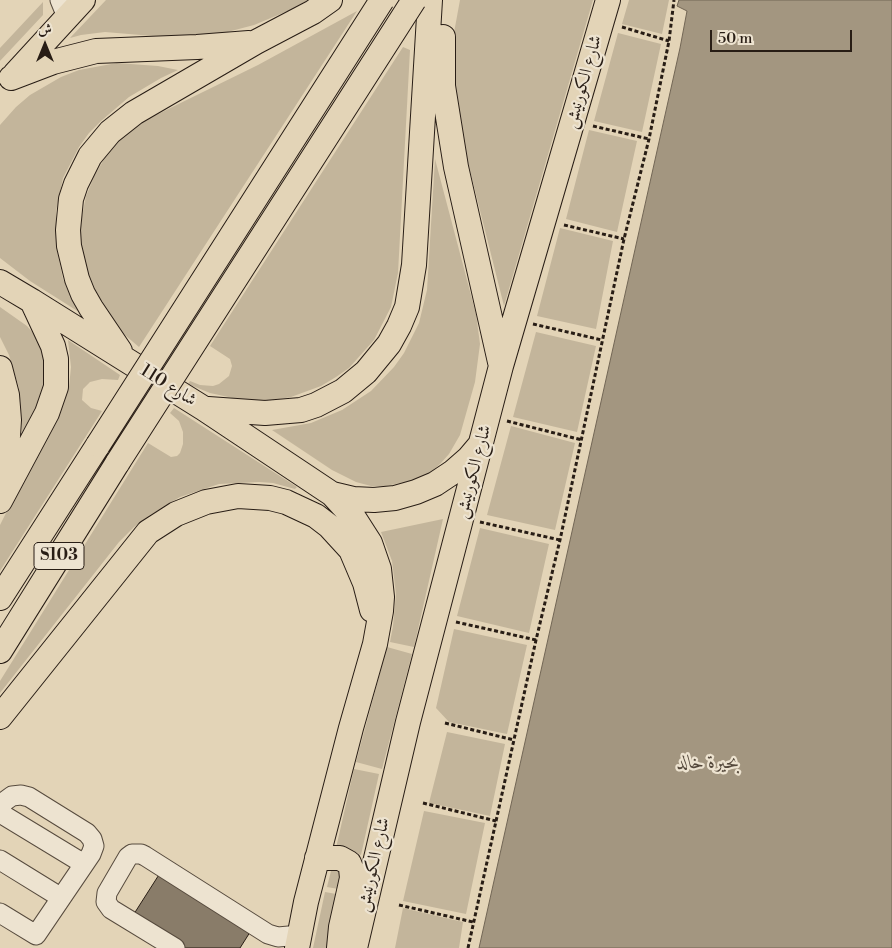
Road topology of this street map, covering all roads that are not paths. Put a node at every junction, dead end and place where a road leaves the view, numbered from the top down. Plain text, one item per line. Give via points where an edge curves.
1 (330, 0) edge
2 (382, 0) edge
3 (414, 0) edge
4 (430, 0) edge
5 (446, 0) edge
6 (608, 0) edge
7 (70, 6) edge
8 (256, 42) junction
9 (4, 85) edge
10 (1, 282) edge
11 (32, 301) junction
12 (127, 360) junction
13 (501, 366) junction
14 (0, 368) edge
15 (3, 395) edge
16 (203, 408) junction
17 (483, 442) junction
18 (0, 486) edge
19 (332, 494) junction
20 (0, 501) edge
21 (0, 598) edge
22 (375, 644) junction
23 (0, 651) edge
24 (0, 717) edge
25 (0, 807) edge
26 (0, 813) edge
27 (317, 858) junction
28 (0, 860) edge
29 (84, 864) junction
30 (60, 897) junction
31 (0, 913) edge
32 (32, 941) edge
33 (290, 944) edge
34 (163, 945) edge
35 (339, 948) edge
36 (355, 948) edge

1 - 8 main road
2 - 21 main road, S103, bridge
3 - 23 main road, S103, bridge
4 - 16 main road via 414,265 407,306 389,344 366,372 343,391 316,405 301,410 265,413
5 - 13 main road via 444,86 456,167
6 - 13 main road, شارع الكورنيش
7 - 9 main road
8 - 9 main road via 96,51 53,62
8 - 12 main road via 121,122 90,156 76,184 68,230 75,271 91,308
10 - 11 main road, شارع 110
11 - 12 main road, شارع 110
11 - 20 main road via 53,346 56,387 47,413
12 - 16 main road, شارع 110
13 - 17 main road, شارع الكورنيش
14 - 15 main road
15 - 18 main road via 9,436
16 - 19 main road, شارع 110
17 - 19 main road via 453,472 416,492 374,500
17 - 36 main road, شارع الكورنيش via 408,722
19 - 22 main road via 354,518 373,549 379,569 382,597
22 - 24 main road via 371,601 359,566 351,550 329,526 301,508 270,498 222,498 191,507 148,532
22 - 27 main road
25 - 29 lane via 12,796 30,797 87,833 94,846
26 - 29 lane
27 - 33 main road via 306,902
27 - 35 main road via 340,858 351,868
28 - 30 lane
29 - 30 lane
30 - 32 lane
31 - 32 lane
33 - 34 lane via 268,934 145,856 132,854 108,893 106,902 111,909

